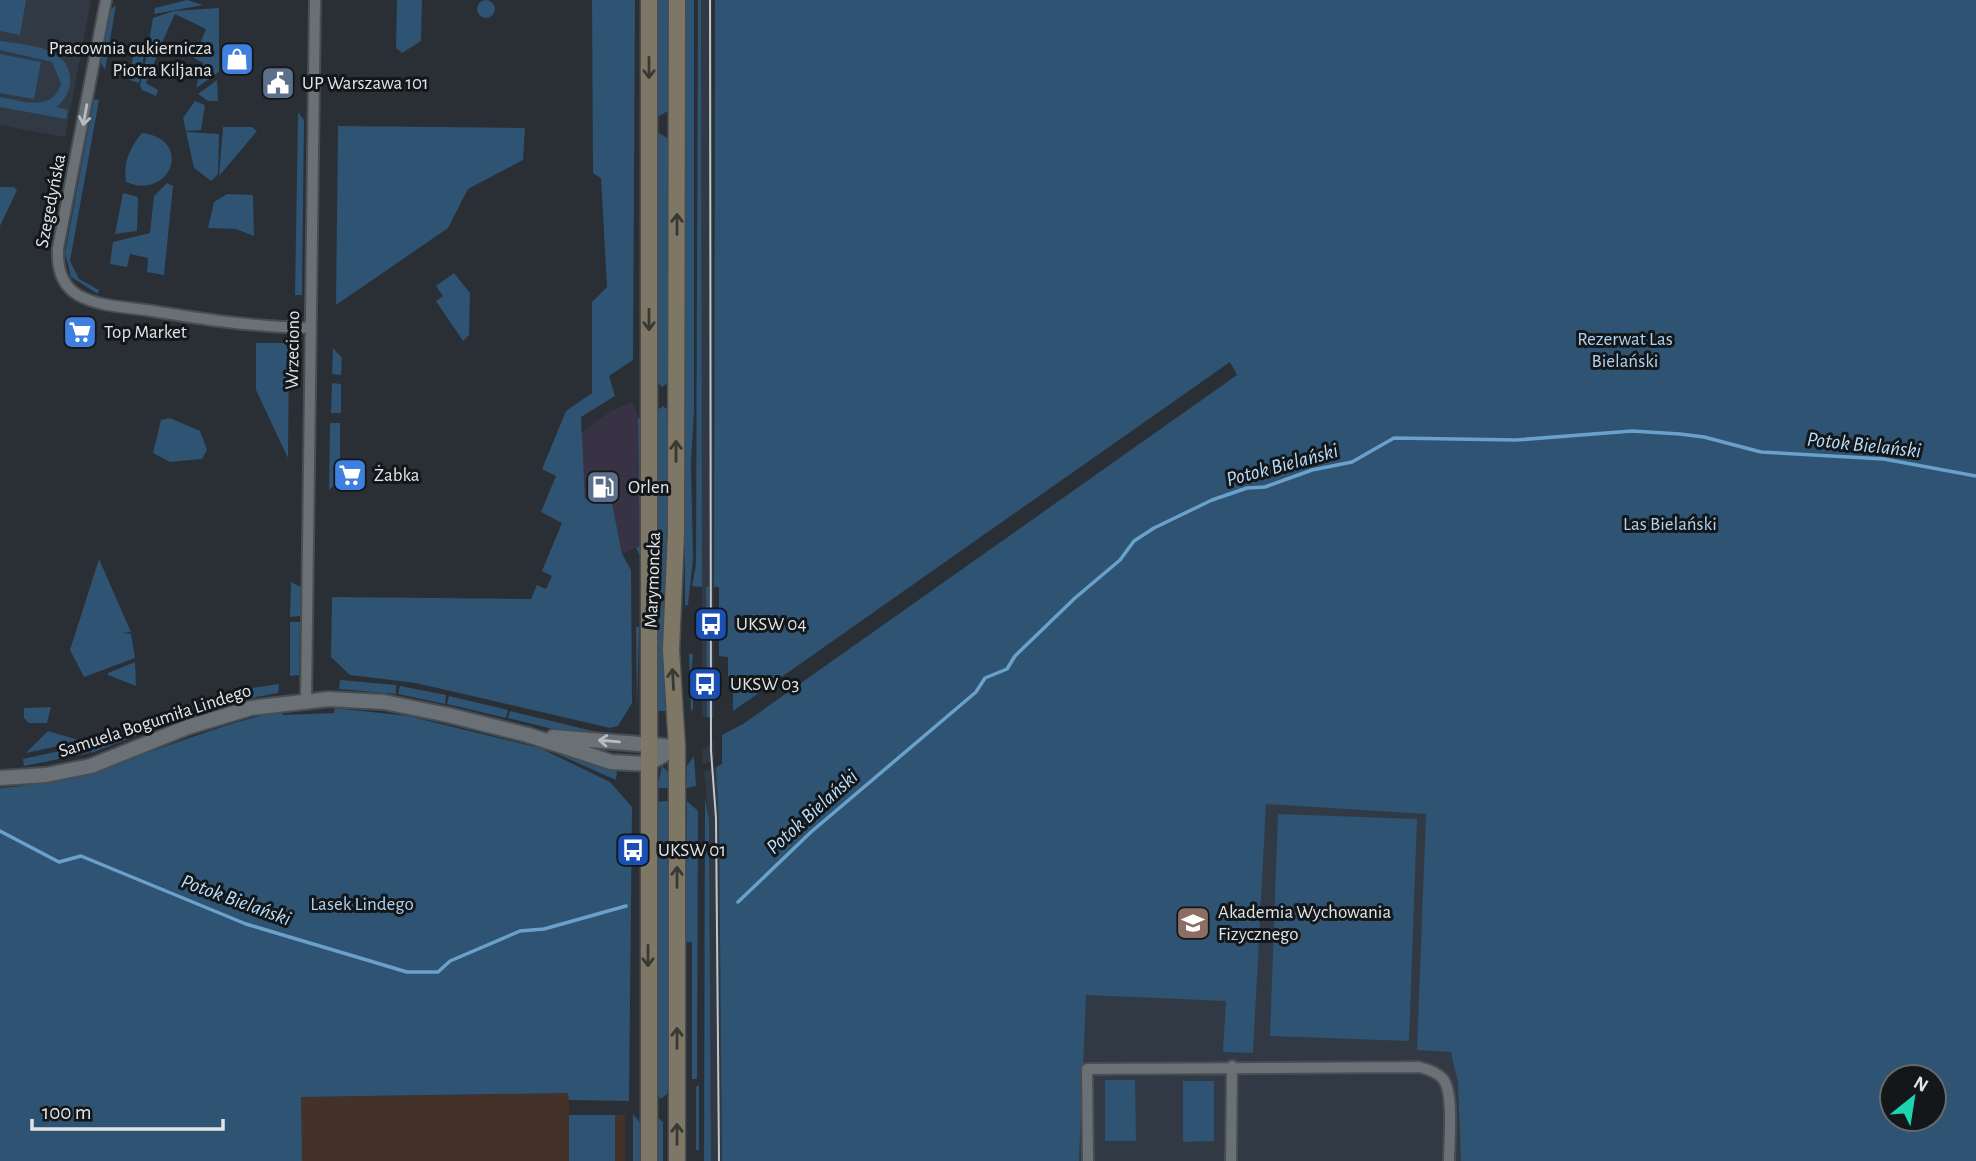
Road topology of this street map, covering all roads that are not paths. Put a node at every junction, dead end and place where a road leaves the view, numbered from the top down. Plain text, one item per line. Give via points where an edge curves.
1 (106, 0) edge
2 (315, 0) edge
3 (649, 0) edge
4 (677, 0) edge
5 (649, 125) junction
6 (677, 125) junction
7 (310, 328) junction
8 (649, 396) junction
9 (676, 396) junction
10 (306, 701) junction
11 (527, 734) junction
12 (648, 745) junction
13 (677, 747) junction
14 (648, 764) junction
15 (0, 778) edge
16 (1233, 1066) junction
17 (649, 1161) edge
18 (677, 1161) edge
19 (1088, 1161) edge
20 (1231, 1161) edge
21 (1449, 1161) edge

1 -> 7 street, Szegedyńska via 57,262 64,280 78,295 126,307 244,326
2 - 7 street, Wrzeciono
3 -> 5 main road, Marymoncka
4 - 6 main road, Marymoncka
5 - 6 main road
5 -> 8 main road, Marymoncka
9 -> 6 main road, Marymoncka
7 - 10 street, Wrzeciono
8 - 9 main road
8 - 12 main road, Marymoncka
13 -> 9 main road, Marymoncka via 671,650
10 - 11 street, Samuela Bogumiła Lindego via 384,702
10 - 15 street, Samuela Bogumiła Lindego via 242,710 91,766
12 -> 11 street, Samuela Bogumiła Lindego
11 - 14 street, Samuela Bogumiła Lindego via 611,762
12 - 13 street, Samuela Bogumiła Lindego
12 - 14 main road, Marymoncka
13 - 14 street
18 -> 13 main road, Marymoncka
14 -> 17 main road, Marymoncka
16 - 19 street via 1087,1069
16 - 20 street
16 - 21 street via 1430,1070 1444,1080 1448,1091

